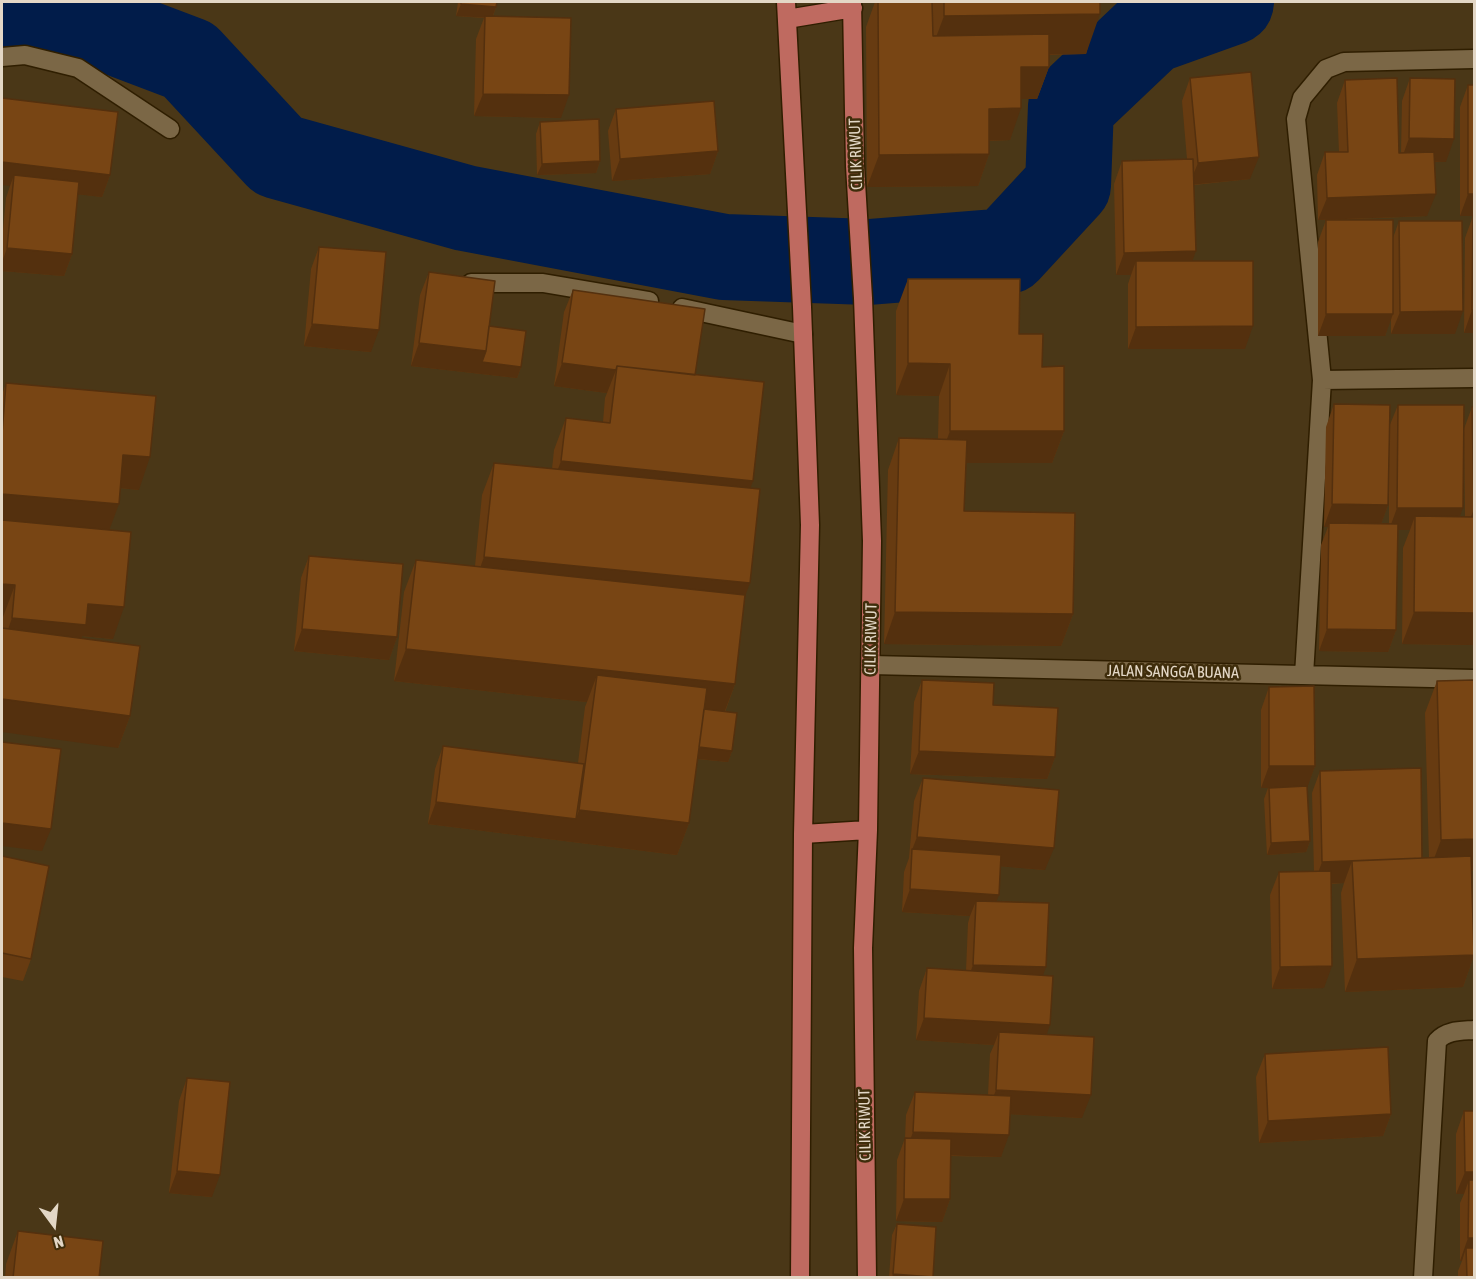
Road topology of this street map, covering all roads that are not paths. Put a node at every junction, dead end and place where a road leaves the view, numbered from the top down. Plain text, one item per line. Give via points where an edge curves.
1 (852, 5) edge
2 (787, 10) edge
3 (2, 57) edge
4 (1474, 59) edge
5 (170, 129) dead end
6 (448, 283) edge
7 (803, 334) junction
8 (1474, 378) edge
9 (1322, 380) junction
10 (871, 665) junction
11 (1304, 675) junction
12 (1474, 679) edge
13 (867, 830) junction
14 (804, 834) junction
15 (1474, 1030) edge
16 (800, 1278) edge
17 (867, 1278) edge
18 (1423, 1278) edge

1 - 2 main road
1 - 10 main road, CILIK RIWUT via 855,166 864,298 872,541
2 - 7 main road
3 - 5 street via 25,55 78,68
4 - 9 street via 1344,62 1326,69 1302,98 1296,119
6 - 7 street via 543,283
7 - 14 main road via 810,525
8 - 9 street
9 - 11 street
10 - 11 street, JALAN SANGGA BUANA
10 - 13 main road, CILIK RIWUT
11 - 12 street, JALAN SANGGA BUANA
13 - 14 main road
13 - 17 main road, CILIK RIWUT via 863,948
14 - 16 main road
15 - 18 street via 1443,1035 1437,1041

